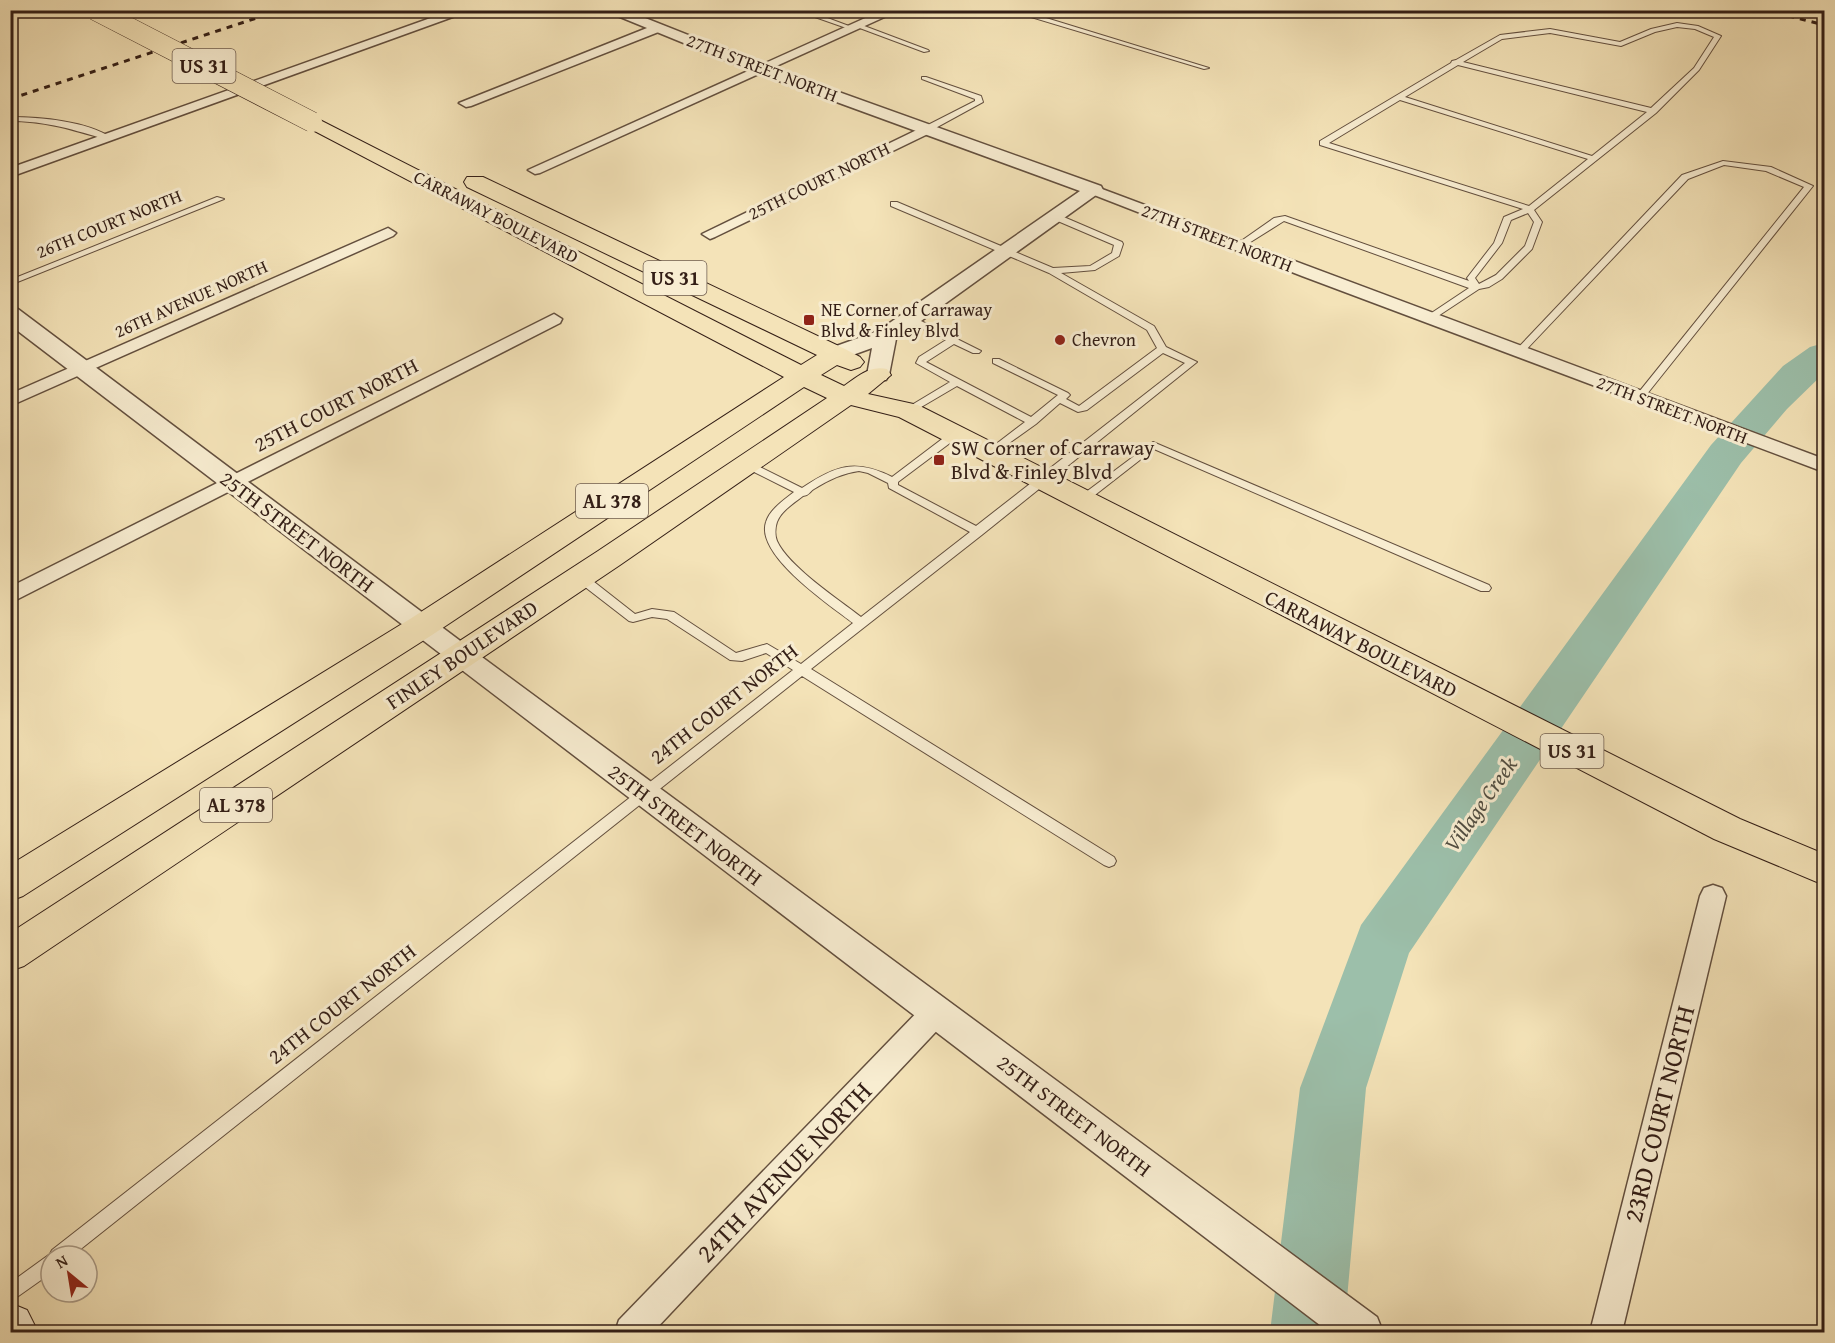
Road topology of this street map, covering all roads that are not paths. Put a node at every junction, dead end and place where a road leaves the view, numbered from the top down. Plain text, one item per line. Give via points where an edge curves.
1 (95, 10) edge
2 (129, 10) edge
3 (466, 10) edge
4 (610, 10) edge
5 (798, 10) edge
6 (894, 10) edge
7 (1011, 10) edge
8 (857, 27) junction
9 (657, 28) junction
10 (926, 51) dead end
11 (1454, 62) junction
12 (1206, 68) dead end
13 (763, 70) junction
14 (924, 78) dead end
15 (1397, 97) junction
16 (466, 103) dead end
17 (1653, 111) junction
18 (10, 119) edge
19 (927, 129) junction
20 (108, 138) junction
21 (1595, 159) junction
22 (430, 160) dead end
23 (535, 170) dead end
24 (10, 173) edge
25 (462, 176) dead end
26 (1094, 190) junction
27 (220, 200) dead end
28 (894, 204) dead end
29 (1530, 209) junction
30 (1056, 217) junction
31 (388, 233) dead end
32 (710, 234) dead end
33 (1238, 246) junction
34 (1007, 251) junction
35 (1052, 271) junction
36 (10, 283) edge
37 (1476, 286) junction
38 (10, 314) edge
39 (1429, 318) junction
40 (555, 319) dead end
41 (910, 319) junction
42 (886, 336) junction
43 (953, 340) junction
44 (1162, 349) junction
45 (976, 351) dead end
46 (1519, 352) junction
47 (836, 354) junction
48 (996, 361) dead end
49 (83, 369) junction
50 (878, 375) junction
51 (802, 376) junction
52 (955, 383) junction
53 (845, 396) junction
54 (1640, 397) junction
55 (1061, 400) junction
56 (10, 401) edge
57 (905, 410) junction
58 (1033, 422) junction
59 (954, 435) junction
60 (991, 453) junction
61 (746, 464) junction
62 (1824, 466) edge
63 (1044, 480) junction
64 (893, 481) junction
65 (232, 483) junction
66 (804, 492) junction
67 (1082, 500) junction
68 (979, 532) junction
69 (580, 577) junction
70 (1485, 588) dead end
71 (10, 596) edge
72 (862, 624) junction
73 (421, 627) junction
74 (461, 656) junction
75 (805, 669) junction
76 (645, 795) junction
77 (1109, 861) dead end
78 (1824, 870) edge
79 (10, 885) edge
80 (1713, 896) dead end
81 (10, 954) edge
82 (936, 1012) junction
83 (73, 1244) edge
84 (39, 1271) edge
85 (10, 1294) edge
86 (10, 1327) edge
87 (14, 1332) edge
88 (631, 1332) edge
89 (1362, 1332) edge
90 (1606, 1332) edge

1 - 51 main road, CARRAWAY BOULEVARD / US 31, bridge
2 - 22 main road, CARRAWAY BOULEVARD / US 31
3 - 20 street
4 - 9 street, 27TH STREET NORTH
5 - 8 lane
6 - 8 street
7 - 12 lane
8 - 10 lane
8 - 13 street
9 - 13 street, 27TH STREET NORTH
9 - 16 street
11 - 15 lane
11 - 17 lane
11 - 17 lane via 1500,37 1522,33 1550,31 1621,44 1677,25 1718,36 1697,69
13 - 19 street, 27TH STREET NORTH
13 - 23 street
14 - 19 lane via 979,102
15 - 21 lane
15 - 29 lane via 1323,143
17 - 21 lane
18 - 20 lane via 64,124
19 - 26 street, 27TH STREET NORTH
19 - 32 street, 25TH COURT NORTH
20 - 24 street
21 - 29 lane
25 - 47 main road, CARRAWAY BOULEVARD / US 31
26 - 30 street
26 - 33 street, 27TH STREET NORTH
27 - 36 lane, 26TH COURT NORTH
28 - 34 lane
29 - 37 lane via 1507,219 1506,229 1492,252 1471,278
29 - 37 lane via 1538,222 1529,247 1499,277
30 - 34 street
30 - 35 lane via 1119,244 1116,254 1092,268
31 - 49 street, 26TH AVENUE NORTH
33 - 37 lane via 1277,220 1285,219
33 - 39 street, 27TH STREET NORTH
34 - 35 lane
34 - 41 street
35 - 44 lane via 1151,328
37 - 39 lane
38 - 49 street, 25TH STREET NORTH
39 - 46 street, 27TH STREET NORTH
40 - 65 street, 25TH COURT NORTH
41 - 42 street
41 - 43 lane
42 - 47 street
42 - 50 street
43 - 45 lane
43 - 52 lane via 921,363
44 - 55 lane via 1084,408
44 - 63 lane, 24TH COURT NORTH via 1192,362
46 - 54 street, 27TH STREET NORTH
46 - 54 lane via 1685,177 1723,163 1767,169 1809,186
47 - 50 main road, CARRAWAY BOULEVARD / US 31
47 - 51 main road, AL 378
48 - 55 lane via 1059,391 1065,395
49 - 56 street, 26TH AVENUE NORTH
49 - 65 street, 25TH STREET NORTH
50 - 53 main road, FINLEY BOULEVARD / AL 378
50 - 57 main road, CARRAWAY BOULEVARD / US 31
51 - 53 main road, CARRAWAY BOULEVARD / US 31
51 - 73 main road, AL 378
52 - 57 lane
52 - 58 lane
53 - 57 main road, CARRAWAY BOULEVARD / US 31
53 - 61 main road, FINLEY BOULEVARD / AL 378
54 - 62 street, 27TH STREET NORTH
55 - 58 lane
57 - 59 main road, CARRAWAY BOULEVARD / US 31
58 - 60 lane
59 - 60 main road, CARRAWAY BOULEVARD / US 31
59 - 64 lane
60 - 63 main road, CARRAWAY BOULEVARD / US 31
61 - 66 lane
61 - 69 main road, FINLEY BOULEVARD / AL 378
63 - 67 main road, CARRAWAY BOULEVARD / US 31
63 - 68 lane, 24TH COURT NORTH
64 - 66 lane via 861,467 842,469
64 - 68 lane via 893,486 901,491
65 - 71 street, 25TH COURT NORTH
65 - 73 street, 25TH STREET NORTH
66 - 72 lane via 772,519 771,540 789,564
67 - 70 lane via 1152,445
67 - 78 main road, CARRAWAY BOULEVARD / US 31 via 1726,829
68 - 72 lane, 24TH COURT NORTH
69 - 74 main road, FINLEY BOULEVARD / AL 378
69 - 75 lane via 633,618 652,613 670,615 734,657 767,648
72 - 75 lane, 24TH COURT NORTH
73 - 74 street, 25TH STREET NORTH
73 - 79 main road, AL 378
74 - 76 street, 25TH STREET NORTH
74 - 81 main road, FINLEY BOULEVARD / AL 378
75 - 76 lane, 24TH COURT NORTH
75 - 77 lane
76 - 82 street, 25TH STREET NORTH
76 - 83 lane, 24TH COURT NORTH
80 - 90 street, 23RD COURT NORTH
82 - 88 street, 24TH AVENUE NORTH
82 - 89 street, 25TH STREET NORTH
84 - 85 lane
86 - 87 main road

